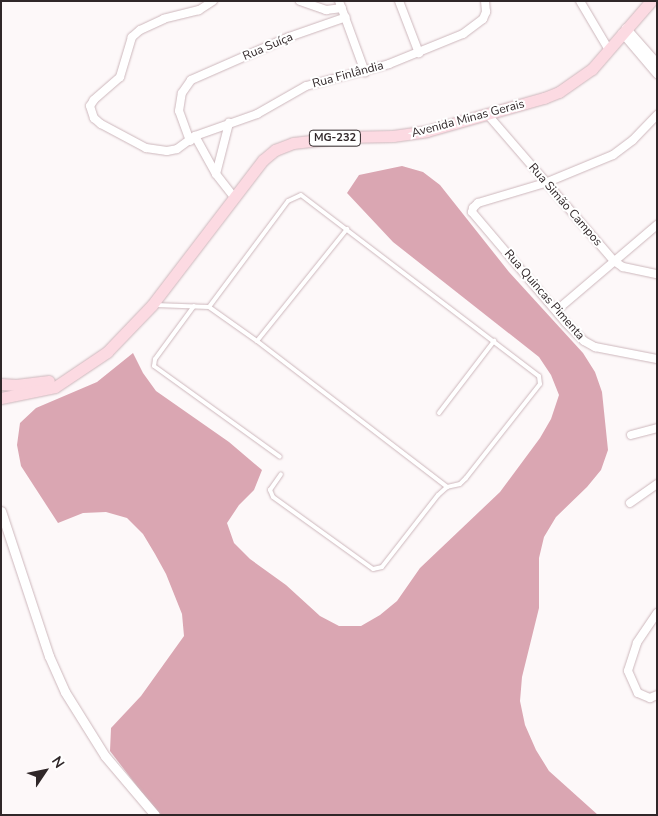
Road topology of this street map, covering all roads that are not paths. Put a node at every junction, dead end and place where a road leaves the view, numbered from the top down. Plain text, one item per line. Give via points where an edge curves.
1 (213, 1) edge
2 (300, 1) edge
3 (399, 1) edge
4 (485, 1) edge
5 (580, 1) edge
6 (650, 1) edge
7 (341, 4) edge
8 (346, 17) junction
9 (624, 30) junction
10 (608, 50) junction
11 (420, 53) junction
12 (657, 63) edge
13 (365, 72) junction
14 (657, 74) edge
15 (488, 115) junction
16 (657, 115) edge
17 (230, 123) junction
18 (192, 138) junction
19 (216, 174) junction
20 (545, 183) junction
21 (234, 197) junction
22 (657, 225) edge
23 (347, 229) junction
24 (614, 261) junction
25 (657, 274) edge
26 (152, 305) junction
27 (194, 306) junction
28 (209, 307) junction
29 (556, 310) junction
30 (257, 341) junction
31 (494, 341) junction
32 (657, 359) edge
33 (79, 373) junction
34 (1, 384) edge
35 (1, 398) edge
36 (439, 413) dead end
37 (657, 428) edge
38 (631, 435) dead end
39 (280, 457) dead end
40 (281, 474) dead end
41 (657, 484) edge
42 (447, 487) junction
43 (630, 503) dead end
44 (1, 511) edge
45 (657, 613) edge
46 (657, 695) edge
47 (155, 815) edge

1 - 18 street, Rua Finlândia via 200,10 164,19 140,30 127,48 120,77 90,106 94,118 146,148 172,150
2 - 7 street via 326,10
3 - 11 street
4 - 11 street, Rua Finlândia via 486,12 475,26
5 - 10 street
6 - 9 main road, Avenida Minas Gerais / MG-232
7 - 8 street
8 - 13 street
8 - 18 street, Rua Suíça via 289,37 192,80 182,93 179,112
9 - 10 main road, Avenida Minas Gerais / MG-232
9 - 12 street
9 - 14 street
10 - 15 main road, Avenida Minas Gerais / MG-232 via 592,69 559,92
11 - 13 street, Rua Finlândia
13 - 17 street, Rua Finlândia via 306,86 257,114
15 - 20 street, Rua Simão Campos
15 - 21 main road, Avenida Minas Gerais / MG-232 via 409,135 346,137 283,146 263,160
16 - 20 street via 613,156
17 - 18 street, Rua Finlândia
17 - 19 street
18 - 19 street
19 - 21 street
20 - 24 street, Rua Simão Campos
20 - 29 street, Rua Quincas Pimenta via 478,203 473,208 474,214
21 - 26 main road, Avenida Minas Gerais / MG-232
22 - 24 street
23 - 28 lane via 304,196 292,197
23 - 30 lane
23 - 31 lane
24 - 25 street, Rua Simão Campos
24 - 29 street
26 - 27 lane
26 - 33 main road, Avenida Minas Gerais / MG-232 via 108,352
27 - 28 lane
27 - 39 lane via 155,359 154,366
28 - 30 lane
29 - 32 street, Rua Quincas Pimenta via 574,332 595,347
30 - 42 lane
31 - 36 lane
31 - 42 lane via 537,373 540,384 466,478 460,484
33 - 34 main road, MG-232 via 37,384
33 - 35 main road, MG-232 via 54,387
37 - 38 street
40 - 42 lane via 270,490 273,496 373,569 385,564
41 - 43 street
44 - 47 street via 49,656 65,692 96,743
45 - 46 street via 637,642 628,671 638,692 650,698

